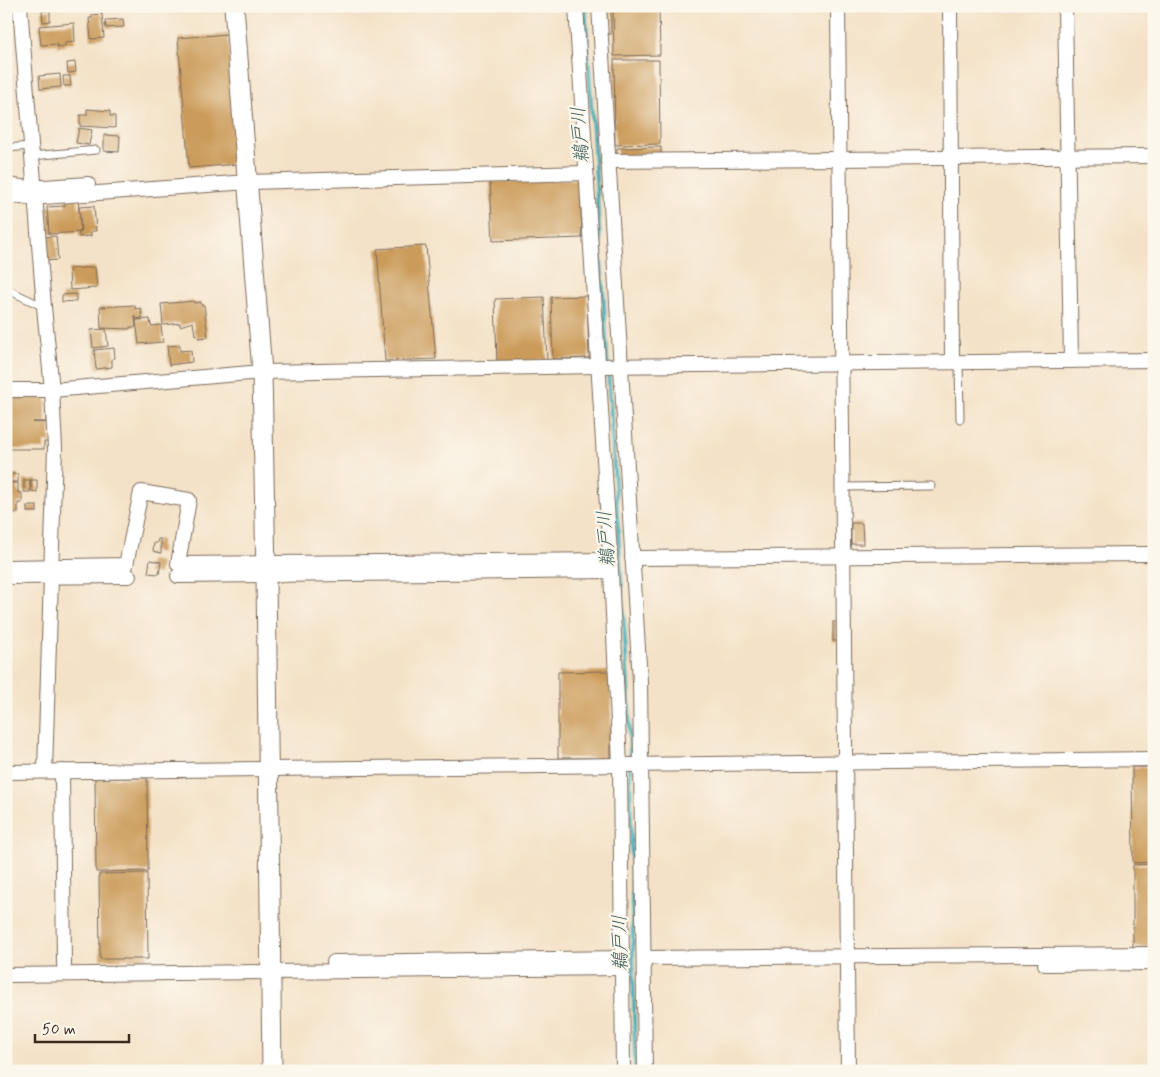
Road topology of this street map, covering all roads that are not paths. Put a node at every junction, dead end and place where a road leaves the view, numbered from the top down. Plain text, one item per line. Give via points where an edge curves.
1 (20, 6) edge
2 (234, 6) edge
3 (576, 6) edge
4 (599, 6) edge
5 (838, 6) edge
6 (950, 6) edge
7 (1066, 6) edge
8 (6, 148) edge
9 (96, 150) dead end
10 (32, 151) junction
11 (1154, 156) edge
12 (1067, 161) junction
13 (950, 162) junction
14 (839, 163) junction
15 (1154, 164) edge
16 (608, 165) junction
17 (586, 168) junction
18 (247, 177) junction
19 (6, 185) edge
20 (35, 193) junction
21 (6, 195) edge
22 (6, 289) edge
23 (44, 307) junction
24 (1154, 360) edge
25 (1071, 361) junction
26 (956, 362) junction
27 (841, 363) junction
28 (609, 366) junction
29 (262, 372) junction
30 (6, 390) edge
31 (52, 390) junction
32 (960, 419) dead end
33 (932, 486) dead end
34 (842, 487) junction
35 (1154, 554) edge
36 (843, 561) junction
37 (633, 563) junction
38 (1154, 563) edge
39 (611, 566) junction
40 (6, 567) edge
41 (266, 570) junction
42 (51, 571) junction
43 (129, 576) dead end
44 (178, 576) dead end
45 (6, 577) edge
46 (1154, 759) edge
47 (845, 762) junction
48 (631, 764) junction
49 (268, 769) junction
50 (62, 770) junction
51 (44, 771) junction
52 (6, 772) edge
53 (1154, 954) edge
54 (847, 961) junction
55 (622, 963) junction
56 (644, 963) junction
57 (1154, 963) edge
58 (6, 965) edge
59 (64, 965) junction
60 (270, 967) junction
61 (6, 975) edge
62 (272, 1071) edge
63 (623, 1071) edge
64 (645, 1071) edge
65 (848, 1071) edge

1 - 10 street
2 - 18 street
3 - 17 street
4 - 16 street
5 - 14 street
6 - 13 street
7 - 12 street
8 - 10 lane
9 - 10 lane
10 - 20 street
11 - 12 street
12 - 13 street
12 - 15 street
12 - 25 street
13 - 14 street
13 - 26 street
14 - 16 street
14 - 27 street
16 - 28 street
17 - 18 street
17 - 28 street
18 - 20 street
18 - 29 street
19 - 20 street
20 - 21 street
20 - 23 street
22 - 23 lane
23 - 31 street
24 - 25 street
25 - 26 street
26 - 27 street
26 - 32 lane
27 - 28 street
27 - 34 street
28 - 29 street
28 - 37 street
28 - 39 street
29 - 31 street
29 - 41 street
30 - 31 street
31 - 42 street via 55,448
33 - 34 lane
34 - 36 street
35 - 36 street
36 - 37 street
36 - 38 street
36 - 47 street
37 - 48 street via 640,681
39 - 41 street
39 - 48 street
40 - 42 street
41 - 42 street via 178,564 189,500 141,492 126,565
41 - 44 street
41 - 49 street
42 - 43 street
42 - 45 street
42 - 51 street
46 - 47 street
47 - 48 street
47 - 54 street
48 - 49 street
48 - 55 street
48 - 56 street
49 - 50 street
49 - 60 street
50 - 51 street
50 - 59 street
51 - 52 street
53 - 54 street
54 - 56 street
54 - 57 street
54 - 65 street
55 - 60 street
55 - 63 street
56 - 64 street
58 - 59 street
59 - 60 street
60 - 61 street
60 - 62 street

